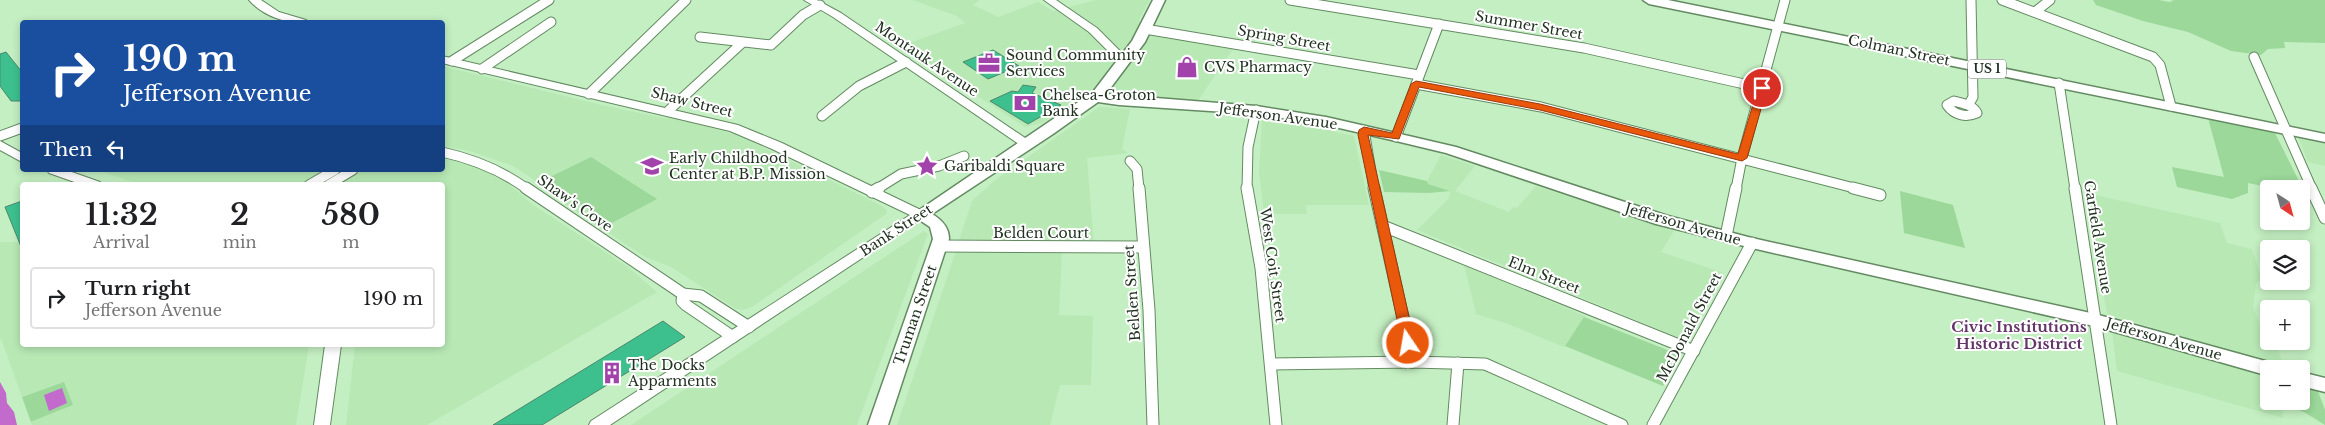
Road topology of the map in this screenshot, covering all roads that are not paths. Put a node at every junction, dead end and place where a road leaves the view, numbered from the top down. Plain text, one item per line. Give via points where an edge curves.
1 (254, 0) edge
2 (548, 0) edge
3 (686, 0) edge
4 (1049, 0) edge
5 (1159, 0) edge
6 (1290, 0) edge
7 (1649, 0) edge
8 (1785, 0) edge
9 (1970, 0) edge
10 (2002, 0) edge
11 (2050, 0) edge
12 (814, 3) edge
13 (2035, 12) junction
14 (295, 20) edge
15 (551, 22) dead end
16 (1439, 24) junction
17 (1780, 25) junction
18 (1145, 29) junction
19 (700, 37) dead end
20 (742, 42) junction
21 (2254, 57) dead end
22 (447, 60) edge
23 (1124, 61) junction
24 (906, 62) junction
25 (1971, 65) junction
26 (482, 69) junction
27 (1417, 79) junction
28 (2058, 83) junction
29 (1762, 88) junction
30 (589, 94) junction
31 (1095, 97) junction
32 (1969, 104) dead end
33 (2171, 106) junction
34 (1256, 110) junction
35 (668, 111) junction
36 (822, 116) dead end
37 (20, 129) edge
38 (2284, 129) junction
39 (1364, 130) junction
40 (0, 136) edge
41 (1396, 137) junction
42 (2325, 138) edge
43 (1028, 144) junction
44 (0, 145) edge
45 (445, 153) edge
46 (964, 156) dead end
47 (20, 157) edge
48 (1742, 158) junction
49 (1130, 160) dead end
50 (59, 172) edge
51 (332, 172) edge
52 (350, 172) edge
53 (87, 182) edge
54 (315, 182) edge
55 (333, 182) edge
56 (872, 192) junction
57 (1880, 195) dead end
58 (920, 214) junction
59 (2325, 218) edge
60 (1383, 226) junction
61 (1726, 236) junction
62 (1752, 243) junction
63 (939, 246) junction
64 (1143, 247) junction
65 (682, 294) junction
66 (2095, 320) junction
67 (748, 327) junction
68 (733, 337) junction
69 (333, 347) edge
70 (1694, 351) junction
71 (1413, 362) junction
72 (1458, 363) junction
73 (1271, 364) junction
74 (2260, 366) edge
75 (2310, 382) edge
76 (2325, 386) edge
77 (322, 425) edge
78 (597, 425) edge
79 (878, 425) edge
80 (1153, 425) edge
81 (1276, 425) edge
82 (1454, 425) edge
83 (1622, 425) edge
84 (1653, 425) edge
85 (2111, 425) edge

1 - 14 street via 275,14
2 - 22 street
3 - 30 street
4 - 23 street via 1093,30
5 - 18 main road, Bank Street
6 - 16 street, Summer Street
7 - 17 main road, Colman Street / US 1
8 - 17 street
9 - 25 street
10 - 13 street
11 - 13 street
12 - 20 street via 772,44
12 - 24 street, Montauk Avenue
13 - 33 street via 2152,57 2160,65
15 - 26 street
16 - 27 street
16 - 29 street, Summer Street via 1584,48
17 - 25 main road, Colman Street / US 1
17 - 29 street
18 - 23 main road, Bank Street
18 - 27 street, Spring Street
19 - 20 street
20 - 35 street
21 - 38 street
22 - 26 street, Shaw Street
23 - 31 main road, Bank Street
24 - 36 street via 859,86
24 - 43 street, Montauk Avenue
25 - 28 main road, Colman Street / US 1
25 - 32 street via 1973,97
26 - 30 street, Shaw Street
27 - 41 street
27 - 48 street, Spring Street
28 - 33 main road, Colman Street / US 1
28 - 66 street, Garfield Avenue
29 - 48 street
30 - 35 street, Shaw Street
31 - 34 main road, Jefferson Avenue
31 - 43 main road, Bank Street
33 - 38 main road, Colman Street / US 1
34 - 39 main road, Jefferson Avenue
34 - 73 street, West Coit Street via 1248,147 1246,185 1261,268
35 - 56 street, Shaw Street via 751,134
37 - 40 street
38 - 42 main road, Colman Street / US 1
38 - 59 street
39 - 41 main road, Jefferson Avenue
39 - 60 street
41 - 61 main road, Jefferson Avenue via 1452,150 1662,220
43 - 58 main road, Bank Street
44 - 47 street
45 - 65 street, Shaw's Cove via 487,163 514,178 541,200
46 - 56 street via 939,166 902,174
48 - 57 street, Spring Street
48 - 61 street
49 - 64 street, Belden Street via 1137,169
50 - 53 street
51 - 54 street
52 - 55 street
56 - 58 street, Shaw Street
58 - 63 main road, Truman Street via 940,228
58 - 67 street, Bank Street
60 - 70 street, Elm Street
60 - 71 street
61 - 62 main road, Jefferson Avenue
62 - 66 main road, Jefferson Avenue
62 - 70 street, McDonald Street
63 - 64 street, Belden Court
63 - 79 main road, Truman Street
64 - 80 street, Belden Street via 1150,310
65 - 67 street, Shaw's Cove via 701,296
65 - 68 street, Shaw's Cove via 684,303
66 - 74 main road, Jefferson Avenue
66 - 85 street, Garfield Avenue
67 - 68 street, Bank Street
68 - 78 street, Bank Street
69 - 77 street
70 - 84 street, McDonald Street
71 - 72 street
71 - 73 street
72 - 82 street
72 - 83 street via 1485,364
73 - 81 street, West Coit Street
75 - 76 main road

